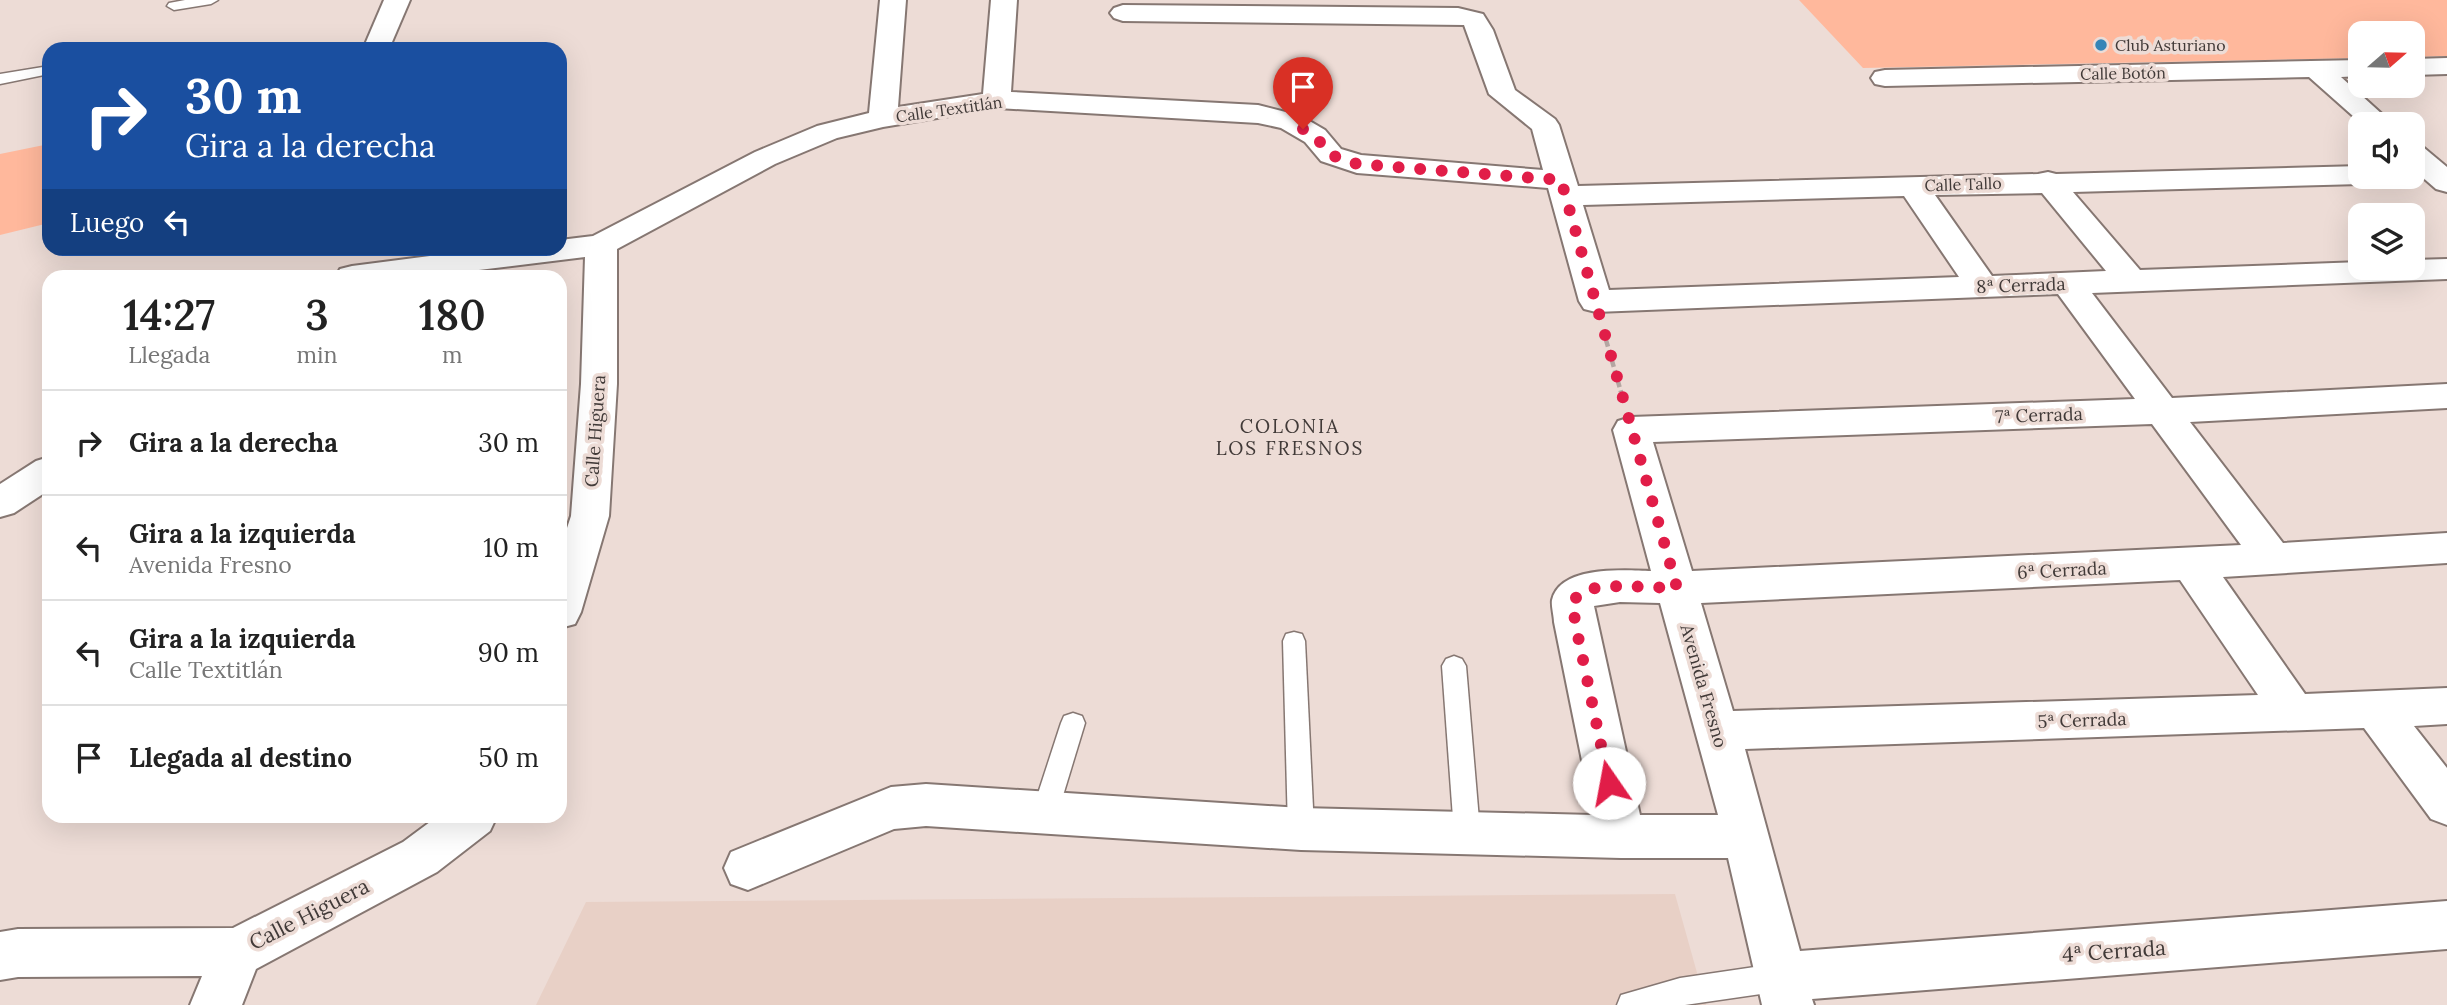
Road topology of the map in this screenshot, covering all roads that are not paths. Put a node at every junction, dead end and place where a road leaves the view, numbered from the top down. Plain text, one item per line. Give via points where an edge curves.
1 (211, 0) edge
2 (397, 0) edge
3 (893, 0) edge
4 (1004, 0) edge
5 (174, 6) dead end
6 (1123, 13) dead end
7 (379, 42) edge
8 (2447, 66) edge
9 (2426, 67) edge
10 (2315, 68) junction
11 (2348, 68) edge
12 (42, 71) edge
13 (1885, 78) dead end
14 (0, 79) edge
15 (997, 100) junction
16 (2365, 112) edge
17 (883, 118) junction
18 (2348, 175) edge
19 (2048, 181) junction
20 (1912, 185) junction
21 (1563, 188) junction
22 (601, 245) junction
23 (567, 249) edge
24 (352, 256) edge
25 (513, 256) edge
26 (2447, 269) edge
27 (337, 270) edge
28 (400, 270) edge
29 (2131, 280) junction
30 (2067, 283) junction
31 (1982, 286) junction
32 (2447, 396) edge
33 (2159, 411) junction
34 (1631, 430) joint
35 (42, 476) edge
36 (0, 503) edge
37 (2447, 548) edge
38 (2272, 558) junction
39 (2191, 564) junction
40 (1677, 588) junction
41 (567, 590) edge
42 (1294, 641) dead end
43 (1454, 666) dead end
44 (2447, 706) edge
45 (2375, 709) junction
46 (2294, 713) junction
47 (1073, 723) dead end
48 (1717, 731) junction
49 (2447, 804) edge
50 (1045, 812) junction
51 (465, 823) edge
52 (1301, 829) junction
53 (1467, 832) junction
54 (1747, 836) junction
55 (1620, 837) junction
56 (748, 868) dead end
57 (2447, 925) edge
58 (237, 952) junction
59 (0, 956) edge
60 (1785, 991) edge
61 (216, 1005) edge
62 (1631, 1005) edge

1 - 5 lane
2 - 7 street
3 - 17 street
4 - 15 street
6 - 21 street via 1458,16 1474,20 1503,94 1545,125
8 - 9 street
10 - 11 street, Calle Botón
10 - 13 street, Calle Botón
10 - 16 street
12 - 14 lane
15 - 17 street, Calle Textitlán
15 - 21 street, Calle Textitlán via 1258,114 1291,121 1315,136 1331,155 1357,164
17 - 22 street, Calle Textitlán via 827,132 765,158
18 - 19 street, Calle Tallo
19 - 20 street, Calle Tallo
19 - 29 street
20 - 21 street, Calle Tallo
20 - 31 street
21 - 31 street, 8ª Cerrada via 1596,301
22 - 23 street, Calle Textitlán
22 - 41 street, Calle Higuera via 599,384 590,516
24 - 27 street
25 - 28 street, Calle Textitlán
26 - 29 street, 8ª Cerrada
29 - 30 street, 8ª Cerrada
30 - 31 street, 8ª Cerrada
30 - 33 street
32 - 33 street, 7ª Cerrada
33 - 34 street, 7ª Cerrada
33 - 38 street
34 - 40 street, Avenida Fresno
35 - 36 street
37 - 38 street, 6ª Cerrada
38 - 39 street, 6ª Cerrada
39 - 40 street, 6ª Cerrada
39 - 46 street
40 - 48 street, Avenida Fresno
40 - 55 street, 6ª Cerrada via 1587,589 1573,600
42 - 52 lane
43 - 53 lane
44 - 45 street, 5ª Cerrada
45 - 46 street, 5ª Cerrada
45 - 49 street
46 - 48 street, 5ª Cerrada
47 - 50 lane
48 - 54 street, Avenida Fresno
50 - 52 street
50 - 56 street via 926,805 891,808
51 - 58 street, Calle Higuera via 420,857
52 - 53 street
53 - 55 street
54 - 55 street
54 - 60 street, Avenida Fresno
57 - 60 street, 4ª Cerrada
58 - 59 street, Calle Higuera
58 - 61 street
60 - 62 lane via 1680,992

